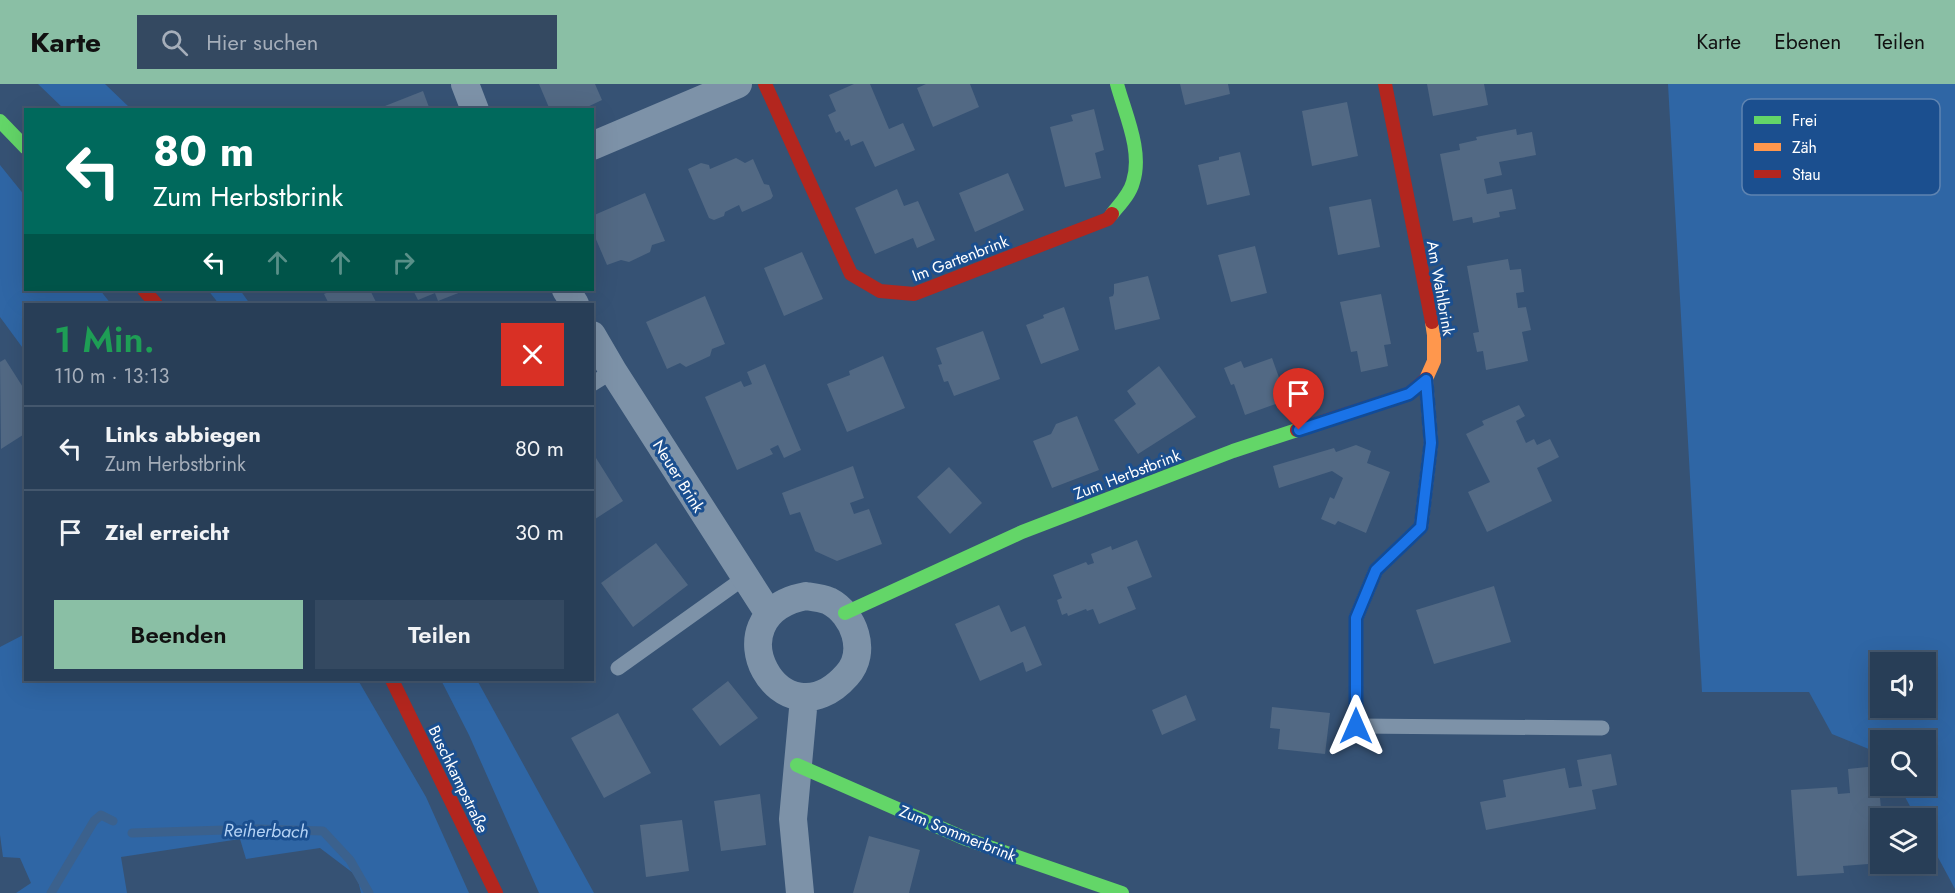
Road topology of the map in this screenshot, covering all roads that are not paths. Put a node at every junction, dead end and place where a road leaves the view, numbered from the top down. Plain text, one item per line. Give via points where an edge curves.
1 (465, 84) edge
2 (738, 84) edge
3 (765, 84) edge
4 (1117, 84) edge
5 (1385, 84) edge
6 (474, 108) edge
7 (0, 121) edge
8 (594, 145) edge
9 (24, 146) edge
10 (145, 291) edge
11 (155, 303) edge
12 (594, 343) edge
13 (603, 378) edge
14 (1426, 380) junction
15 (744, 578) junction
16 (845, 613) junction
17 (769, 614) junction
18 (618, 668) dead end
19 (392, 681) edge
20 (804, 698) junction
21 (1356, 726) joint
22 (1602, 728) dead end
23 (797, 765) junction
24 (496, 893) edge
25 (800, 893) edge
26 (1122, 893) edge

1 - 6 street
2 - 8 street
3 - 4 street, Im Gartenbrink via 852,274 874,290 892,295 914,294 1108,219 1125,199 1134,180 1135,157
5 - 14 street, Am Wahlbrink via 1434,335 1434,361
7 - 9 street
10 - 11 street
12 - 13 street, Neuer Brink
13 - 15 street, Neuer Brink
14 - 16 street, Zum Herbstbrink via 1409,394 1233,451 1022,532
14 - 21 street, Am Wahlbrink via 1431,443 1421,527 1376,570 1356,618
15 - 17 street, Neuer Brink
15 - 18 lane
16 - 17 street via 827,600 806,596 789,599
16 - 20 street via 857,640 850,673 835,688
17 - 20 street via 757,645 761,667 774,684
19 - 24 street, Buschkampstraße
20 - 23 street
21 - 22 lane
23 - 25 street via 793,819
23 - 26 street, Zum Sommerbrink via 966,839

